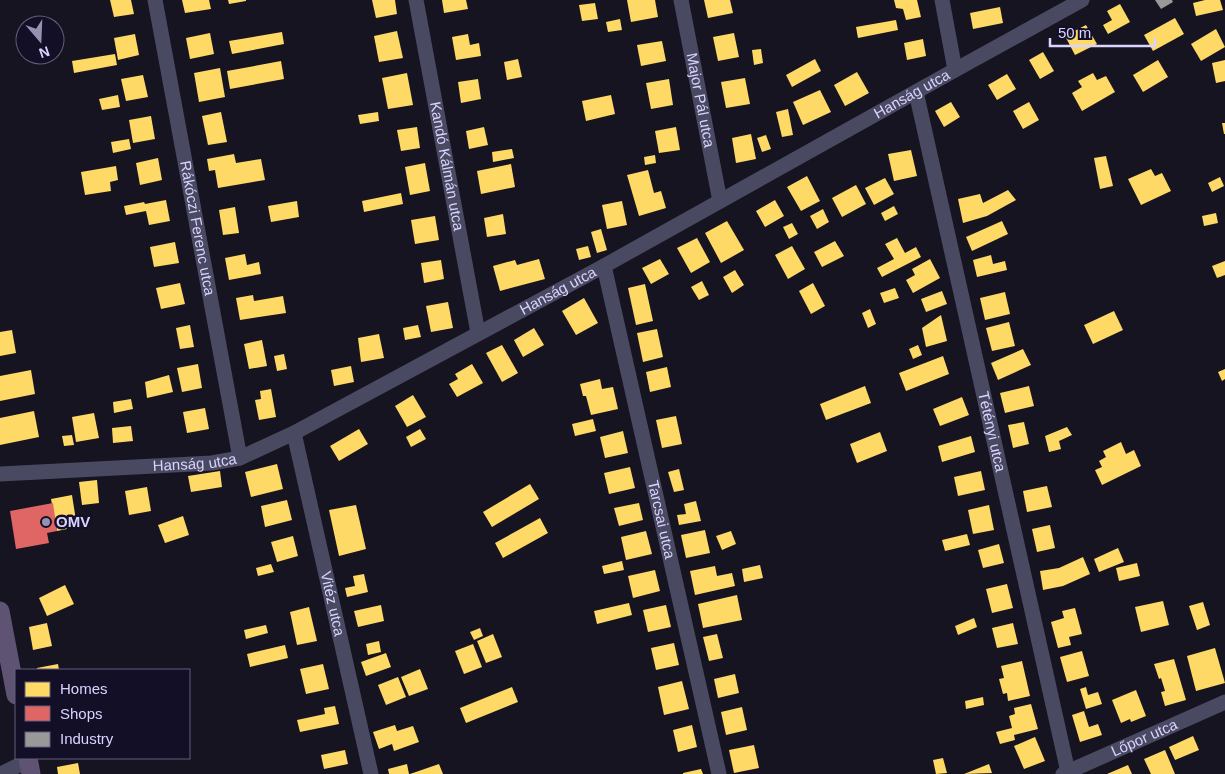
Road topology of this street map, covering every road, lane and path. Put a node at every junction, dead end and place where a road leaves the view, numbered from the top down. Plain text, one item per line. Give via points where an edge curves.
1 (155, 0) edge
2 (416, 0) edge
3 (681, 0) edge
4 (942, 0) edge
5 (1082, 0) edge
6 (955, 70) junction
7 (916, 92) junction
8 (720, 202) junction
9 (604, 266) junction
10 (478, 333) junction
11 (294, 434) junction
12 (240, 458) junction
13 (0, 474) edge
14 (0, 611) edge
15 (15, 690) edge
16 (1225, 702) edge
17 (29, 764) edge
18 (1066, 773) edge
19 (1, 774) edge
20 (371, 774) edge
21 (720, 774) edge

1 - 12 street, Rákóczi Ferenc utca
2 - 10 street, Kandó Kálmán utca
3 - 8 street, Major Pál utca
4 - 6 street
5 - 6 street, Hanság utca
6 - 7 street, Hanság utca
7 - 8 street, Hanság utca
7 - 18 street, Tétényi utca
8 - 9 street, Hanság utca
9 - 10 street, Hanság utca
9 - 21 street, Tarcsai utca
10 - 11 street, Hanság utca
11 - 12 street, Hanság utca
11 - 20 street, Vitéz utca
12 - 13 street, Hanság utca via 212,463
14 - 15 main road
16 - 18 street, Lőpor utca
17 - 19 street

